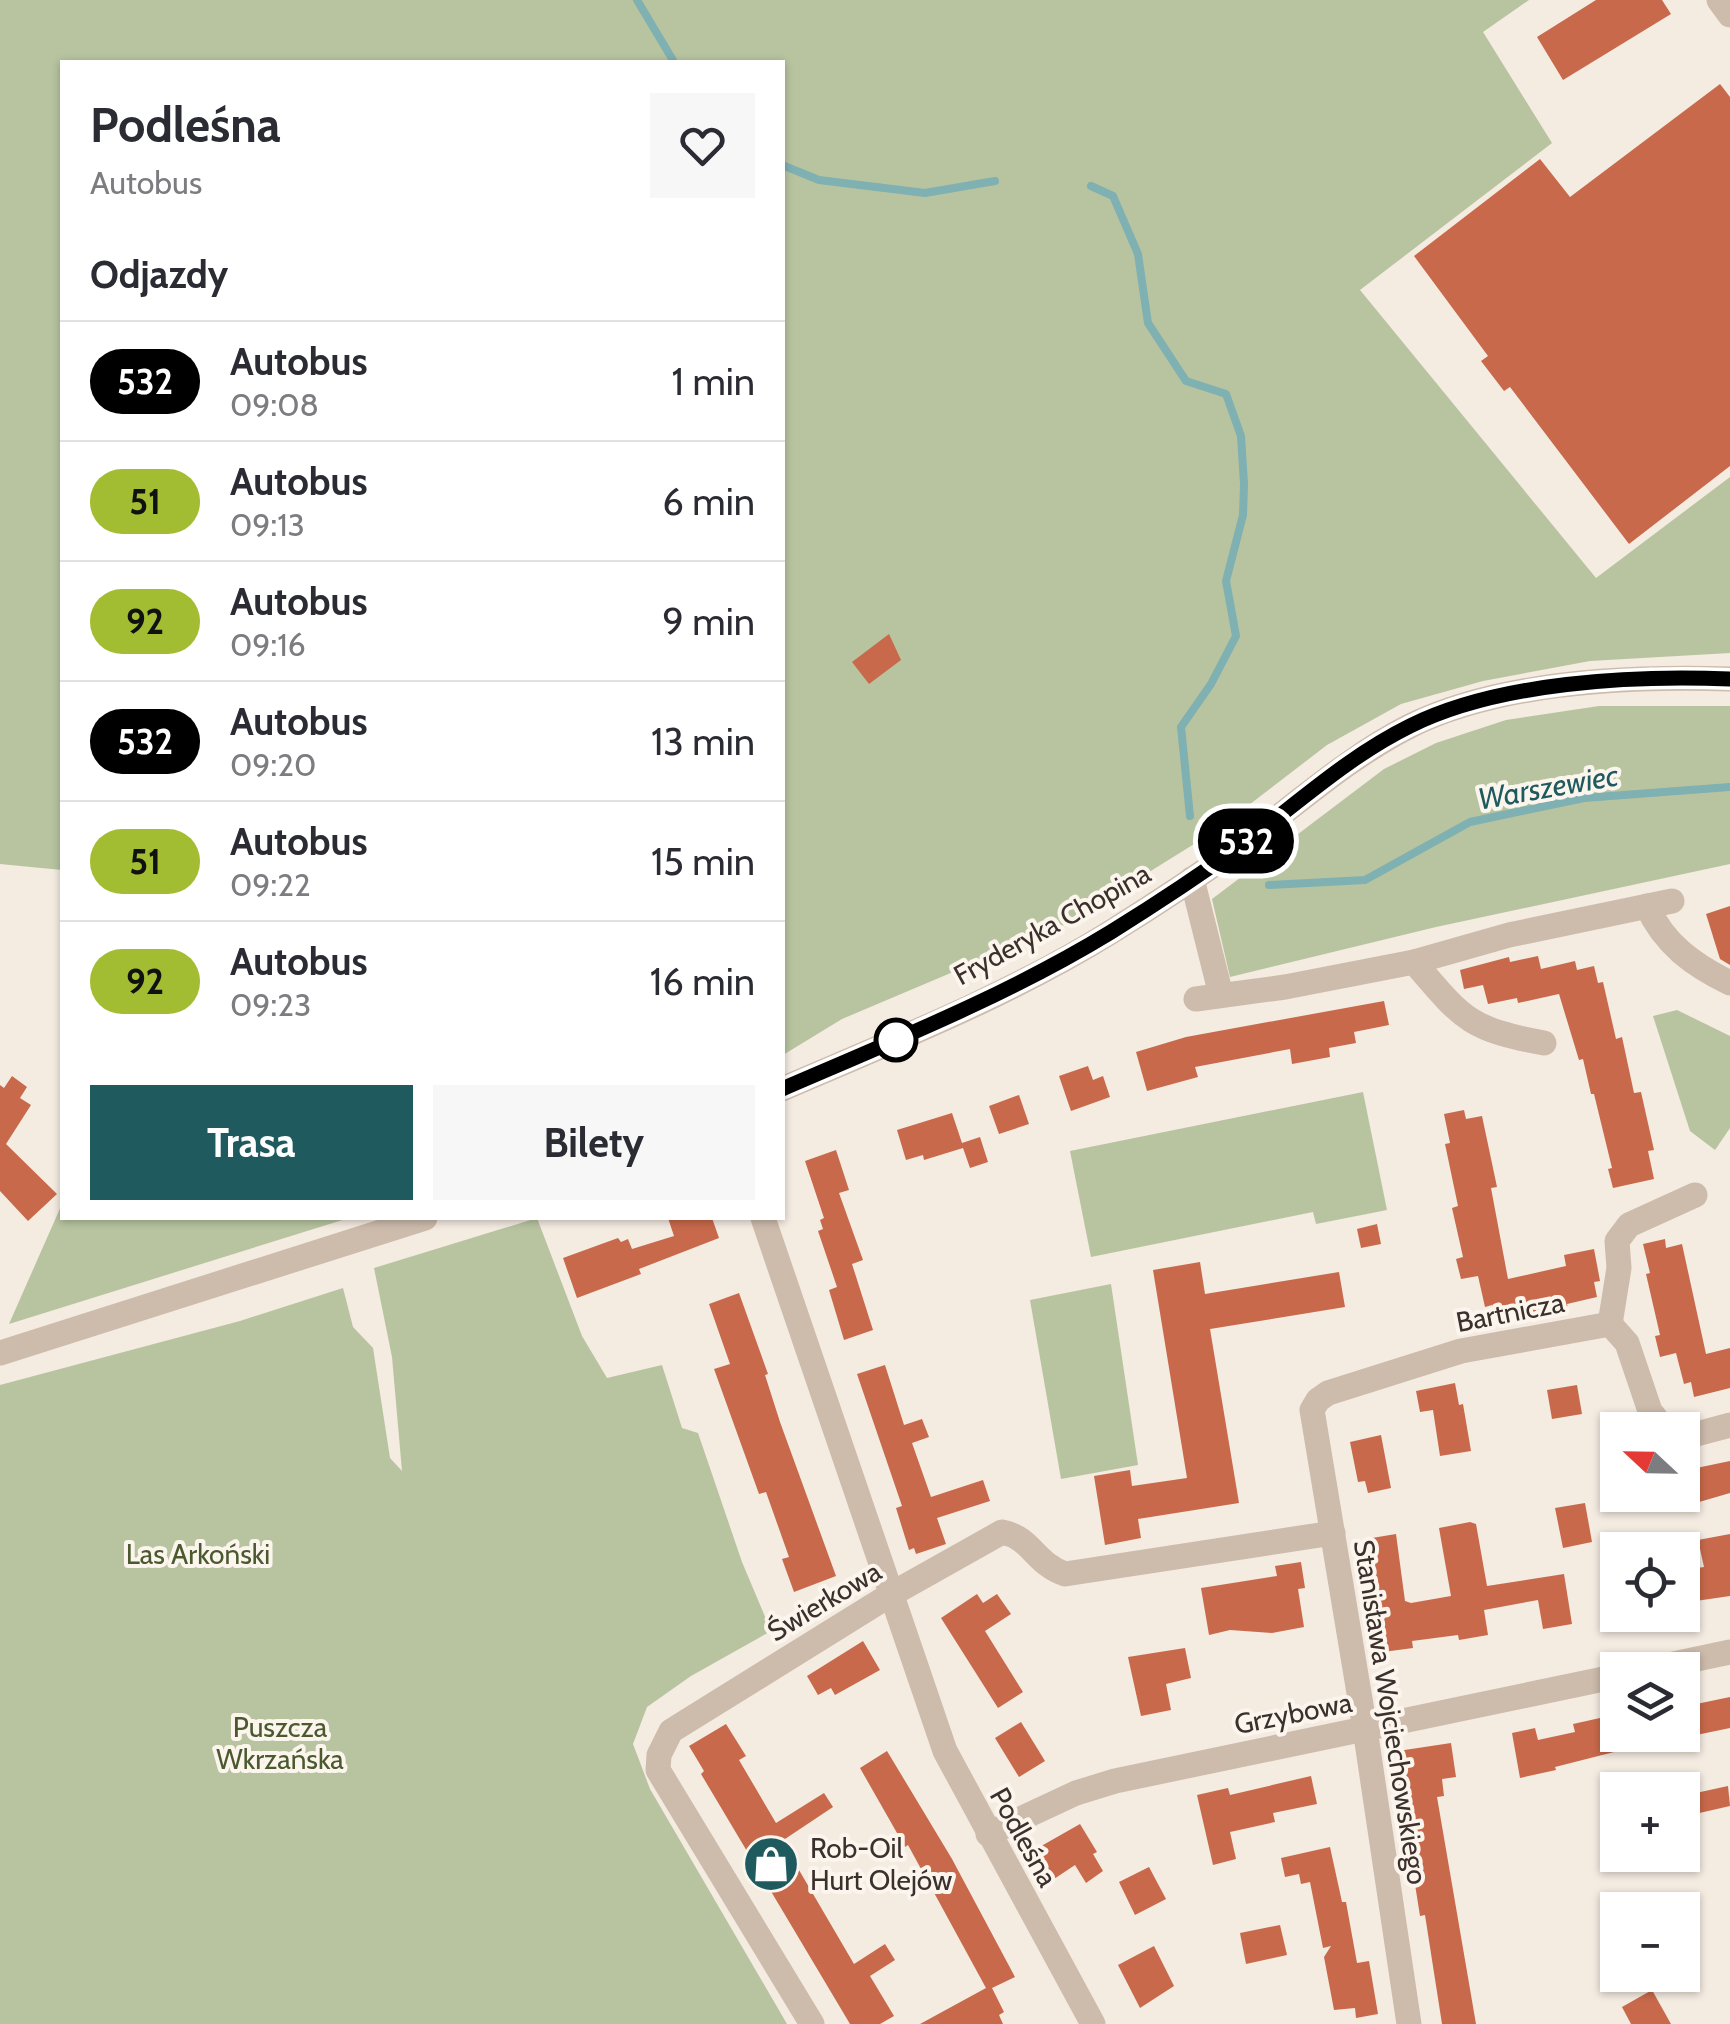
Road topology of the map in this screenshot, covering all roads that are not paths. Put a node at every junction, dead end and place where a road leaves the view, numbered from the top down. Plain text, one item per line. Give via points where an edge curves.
1 (1719, 0) edge
2 (1730, 16) edge
3 (1730, 679) edge
4 (1192, 880) junction
5 (1414, 962) junction
6 (1730, 982) edge
7 (1544, 1043) dead end
8 (785, 1088) edge
9 (1695, 1195) dead end
10 (419, 1220) edge
11 (765, 1220) edge
12 (1610, 1324) junction
13 (0, 1353) edge
14 (1312, 1410) joint
15 (1651, 1412) edge
16 (1730, 1425) edge
17 (1700, 1433) edge
18 (1333, 1533) junction
19 (890, 1595) junction
20 (1730, 1652) edge
21 (1700, 1658) edge
22 (1600, 1680) edge
23 (1365, 1729) junction
24 (988, 1834) junction
25 (812, 2024) edge
26 (1094, 2024) edge
27 (1409, 2024) edge

1 - 2 street
3 - 4 street, Fryderyka Chopina via 1576,685 1446,710 1342,768
4 - 5 street via 1208,997
4 - 8 street, Fryderyka Chopina via 1038,971
5 - 6 street via 1509,934 1659,904 1662,934 1693,963
5 - 7 street via 1474,1024
9 - 12 street via 1629,1225 1617,1242
10 - 13 street
11 - 19 street, Podleśna
12 - 14 street, Bartnicza via 1462,1351 1328,1393
12 - 15 street via 1627,1344
14 - 18 street, Stanisława Wojciechowskiego
16 - 17 street
18 - 19 street, Świerkowa via 1065,1574 1046,1568 1018,1535 1002,1532
18 - 23 street, Stanisława Wojciechowskiego
19 - 24 street, Podleśna via 945,1751
19 - 25 street, Świerkowa via 671,1732 659,1755 658,1770
20 - 21 street
22 - 23 street, Grzybowa
23 - 24 street, Grzybowa via 1115,1781
23 - 27 street, Stanisława Wojciechowskiego
24 - 26 street, Podleśna

